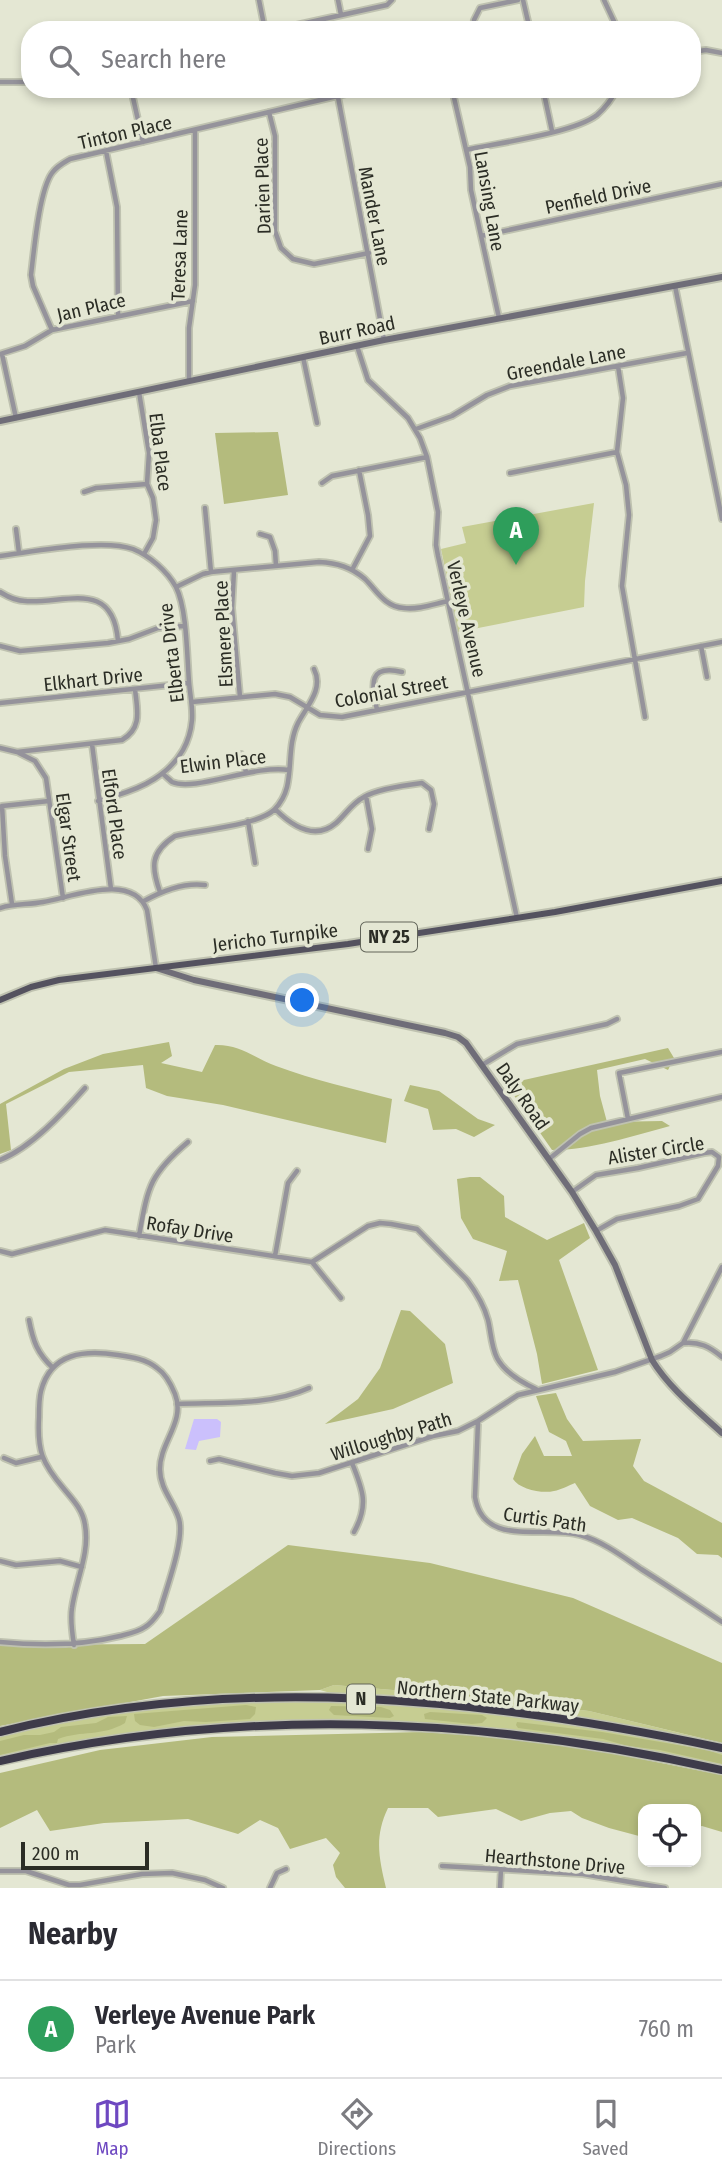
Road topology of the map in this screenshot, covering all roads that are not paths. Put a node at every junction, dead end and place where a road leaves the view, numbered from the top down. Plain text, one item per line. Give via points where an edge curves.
1 (259, 0) edge
2 (338, 0) edge
3 (392, 0) edge
4 (520, 0) edge
5 (604, 0) edge
6 (341, 15) junction
7 (474, 20) dead end
8 (263, 21) edge
9 (314, 21) edge
10 (527, 21) edge
11 (614, 21) edge
12 (701, 51) edge
13 (722, 53) edge
14 (0, 82) edge
15 (21, 82) edge
16 (133, 98) edge
17 (334, 98) edge
18 (338, 98) edge
19 (454, 98) edge
20 (545, 98) edge
21 (611, 98) edge
22 (269, 113) junction
23 (195, 131) junction
24 (552, 131) junction
25 (143, 142) junction
26 (466, 150) junction
27 (106, 151) junction
28 (722, 184) edge
29 (481, 236) junction
30 (369, 254) junction
31 (722, 277) edge
32 (675, 285) junction
33 (194, 301) junction
34 (118, 315) junction
35 (499, 318) junction
36 (52, 330) junction
37 (384, 340) junction
38 (357, 346) junction
39 (687, 353) junction
40 (1, 354) edge
41 (303, 357) junction
42 (618, 366) junction
43 (189, 381) junction
44 (139, 392) junction
45 (16, 418) junction
46 (0, 422) edge
47 (317, 423) dead end
48 (416, 429) junction
49 (617, 452) junction
50 (426, 457) junction
51 (359, 470) junction
52 (510, 473) dead end
53 (322, 483) dead end
54 (147, 484) junction
55 (84, 492) dead end
56 (205, 508) dead end
57 (722, 519) edge
58 (16, 529) dead end
59 (260, 534) dead end
60 (19, 553) junction
61 (144, 554) junction
62 (0, 555) edge
63 (276, 566) junction
64 (352, 570) junction
65 (234, 571) junction
66 (211, 572) junction
67 (176, 587) junction
68 (0, 592) edge
69 (448, 601) junction
70 (184, 626) junction
71 (118, 641) junction
72 (722, 642) edge
73 (0, 646) edge
74 (701, 646) junction
75 (634, 659) junction
76 (314, 669) dead end
77 (402, 672) dead end
78 (706, 677) dead end
79 (189, 683) junction
80 (135, 689) junction
81 (468, 691) junction
82 (240, 697) junction
83 (191, 702) junction
84 (0, 703) edge
85 (307, 709) junction
86 (377, 710) junction
87 (645, 717) dead end
88 (92, 744) junction
89 (0, 748) edge
90 (17, 752) junction
91 (241, 754) dead end
92 (289, 770) junction
93 (246, 772) junction
94 (163, 774) junction
95 (366, 796) junction
96 (49, 801) junction
97 (99, 801) junction
98 (1, 806) edge
99 (275, 809) junction
100 (248, 821) junction
101 (429, 829) dead end
102 (369, 849) dead end
103 (255, 863) dead end
104 (722, 881) edge
105 (205, 885) dead end
106 (111, 889) junction
107 (160, 892) junction
108 (63, 898) junction
109 (144, 901) junction
110 (12, 904) junction
111 (0, 908) edge
112 (517, 918) junction
113 (156, 968) junction
114 (0, 1000) edge
115 (617, 1019) dead end
116 (722, 1052) edge
117 (482, 1065) junction
118 (85, 1088) dead end
119 (722, 1097) edge
120 (628, 1119) junction
121 (188, 1142) dead end
122 (549, 1159) junction
123 (0, 1160) edge
124 (297, 1171) dead end
125 (572, 1192) junction
126 (596, 1231) junction
127 (139, 1236) junction
128 (0, 1251) edge
129 (275, 1256) junction
130 (312, 1262) junction
131 (722, 1267) edge
132 (341, 1298) dead end
133 (29, 1320) dead end
134 (683, 1343) junction
135 (722, 1357) edge
136 (652, 1360) junction
137 (53, 1368) junction
138 (309, 1388) dead end
139 (536, 1389) junction
140 (177, 1404) junction
141 (478, 1421) junction
142 (722, 1433) edge
143 (41, 1457) junction
144 (4, 1458) dead end
145 (210, 1461) dead end
146 (352, 1463) junction
147 (354, 1532) dead end
148 (0, 1561) edge
149 (82, 1567) junction
150 (722, 1622) edge
151 (0, 1642) edge
152 (74, 1644) junction
153 (0, 1732) edge
154 (722, 1748) edge
155 (0, 1761) edge
156 (722, 1770) edge
157 (442, 1866) dead end
158 (286, 1869) dead end
159 (501, 1869) junction
160 (0, 1871) edge
161 (94, 1886) edge
162 (650, 1887) edge
163 (223, 1888) edge
164 (270, 1888) edge
165 (500, 1888) edge
166 (665, 1888) edge

1 - 8 street
2 - 6 street
3 - 6 street
4 - 7 street via 480,8
4 - 10 street
5 - 11 street
6 - 9 street
12 - 13 street
14 - 15 street
16 - 25 street
17 - 22 street, Tinton Place
18 - 30 street, Mander Lane
19 - 26 street, Lansing Lane
20 - 24 street
21 - 24 street via 597,115
22 - 23 street, Tinton Place
22 - 30 street, Darien Place via 275,136 275,231 281,248 293,259 314,264
23 - 25 street, Tinton Place
23 - 33 street, Teresa Lane
24 - 26 street
25 - 27 street, Tinton Place
26 - 29 street, Lansing Lane
27 - 34 street via 117,207
27 - 36 street, Tinton Place via 60,165 44,191 31,275
28 - 29 street, Penfield Drive
29 - 35 street, Lansing Lane
30 - 37 street, Mander Lane
31 - 32 street, Burr Road
32 - 35 street, Burr Road
32 - 39 street
33 - 34 street, Jan Place
33 - 43 street, Teresa Lane via 188,328
34 - 36 street, Jan Place
35 - 37 street, Burr Road
36 - 40 street, Jan Place
37 - 38 street, Burr Road
38 - 41 street, Burr Road
38 - 48 street, Verleye Avenue via 368,380
39 - 42 street, Greendale Lane
39 - 57 street
40 - 45 street
41 - 43 street, Burr Road
41 - 47 street
42 - 48 street, Greendale Lane via 510,386
42 - 49 street via 622,398
43 - 44 street, Burr Road
44 - 45 street, Burr Road
44 - 54 street, Elba Place via 149,453
45 - 46 street, Burr Road
48 - 50 street, Verleye Avenue
49 - 52 street
49 - 75 street via 628,500 622,586
50 - 51 street
50 - 69 street, Verleye Avenue via 438,512 436,545
51 - 53 street
51 - 64 street via 370,536
54 - 55 street
54 - 61 street, Elba Place via 156,520
56 - 66 street
58 - 60 street
59 - 63 street via 273,543
60 - 61 street, Elberta Drive via 109,545
60 - 62 street, Elberta Drive
61 - 67 street, Elberta Drive
63 - 64 street via 331,562
63 - 65 street
64 - 69 street via 396,607
65 - 66 street
65 - 82 street, Elsmere Place via 232,608
66 - 67 street
67 - 70 street, Elberta Drive
68 - 71 street via 24,601 95,600 110,612
69 - 81 street, Verleye Avenue
70 - 71 street via 158,628
70 - 79 street, Elberta Drive
71 - 73 street via 20,651
72 - 74 street, Colonial Street
74 - 75 street, Colonial Street
74 - 78 street
75 - 81 street, Colonial Street
75 - 87 street
76 - 85 street via 318,684
77 - 86 street via 390,669 375,676
79 - 80 street, Elkhart Drive
79 - 83 street, Elberta Drive
80 - 84 street, Elkhart Drive
80 - 88 street via 138,720 129,736
81 - 86 street, Colonial Street
81 - 112 street, Verleye Avenue
82 - 83 street, Colonial Street
82 - 85 street, Colonial Street via 284,695
83 - 94 street, Elberta Drive via 187,742
85 - 86 street, Colonial Street via 342,717
85 - 92 street via 294,734
88 - 90 street
88 - 97 street, Elford Place
89 - 90 street
90 - 96 street, Elgar Street via 42,770
91 - 93 street
92 - 93 street, Elwin Place
92 - 99 street via 286,789
93 - 94 street, Elwin Place via 193,783 171,782
94 - 97 street via 132,791
95 - 99 street via 327,829 317,831 300,829
95 - 101 street via 427,785 434,804
95 - 102 street via 372,829
96 - 98 street
96 - 108 street, Elgar Street
97 - 106 street, Elford Place
98 - 110 street
99 - 100 street
100 - 103 street
100 - 107 street via 167,841 153,865
104 - 112 main road, Jericho Turnpike / NY 25
105 - 107 street via 192,883
106 - 108 street
106 - 109 street via 131,892
107 - 109 street
108 - 110 street
109 - 113 street
110 - 111 street
112 - 113 main road, Jericho Turnpike / NY 25
113 - 114 main road, Jericho Turnpike / NY 25 via 59,980
113 - 117 street, Daly Road via 458,1037
115 - 117 street via 517,1044
116 - 120 street via 619,1073
117 - 122 street, Daly Road
118 - 123 street via 52,1123
119 - 120 street
120 - 122 street via 580,1134
121 - 127 street via 163,1163 147,1192
122 - 125 street, Daly Road
124 - 129 street via 288,1183
125 - 126 street, Daly Road
125 - 126 street, Alister Circle via 605,1172 704,1153 719,1157 698,1199 617,1219
126 - 136 street, Daly Road via 615,1265
127 - 128 street, Rofay Drive via 105,1230 12,1254
127 - 129 street, Rofay Drive
129 - 130 street, Rofay Drive
130 - 132 street
130 - 139 street via 368,1226 380,1223 417,1229 473,1288 502,1365
131 - 134 street
133 - 137 street via 36,1347
134 - 135 street via 708,1347
134 - 136 street, Willoughby Path
136 - 139 street, Willoughby Path
136 - 142 street, Daly Road via 669,1384
137 - 140 street via 79,1353 146,1361 161,1371
137 - 143 street via 40,1399 37,1438
138 - 140 street via 264,1399
139 - 141 street, Willoughby Path via 517,1395
140 - 152 street via 176,1423 160,1470 178,1517 180,1536 160,1611 143,1629
141 - 146 street, Willoughby Path
141 - 150 street, Curtis Path via 475,1497 487,1522 508,1530 566,1532 590,1538
143 - 144 street via 16,1464
143 - 149 street via 83,1516
145 - 146 street, Willoughby Path via 219,1459 292,1476
146 - 147 street via 364,1506
148 - 149 street via 16,1565 60,1561
149 - 152 street via 72,1606
151 - 152 street
153 - 154 highway, Northern State Parkway / N via 157,1703 312,1697 531,1715
155 - 156 highway, Northern State Parkway / N via 206,1729 378,1724 534,1736
157 - 159 street, Hearthstone Drive
158 - 164 street via 278,1873
159 - 162 street, Hearthstone Drive via 583,1874
159 - 165 street
160 - 161 street via 26,1871 69,1885
161 - 163 street via 142,1874 172,1873
162 - 166 street, Hearthstone Drive

